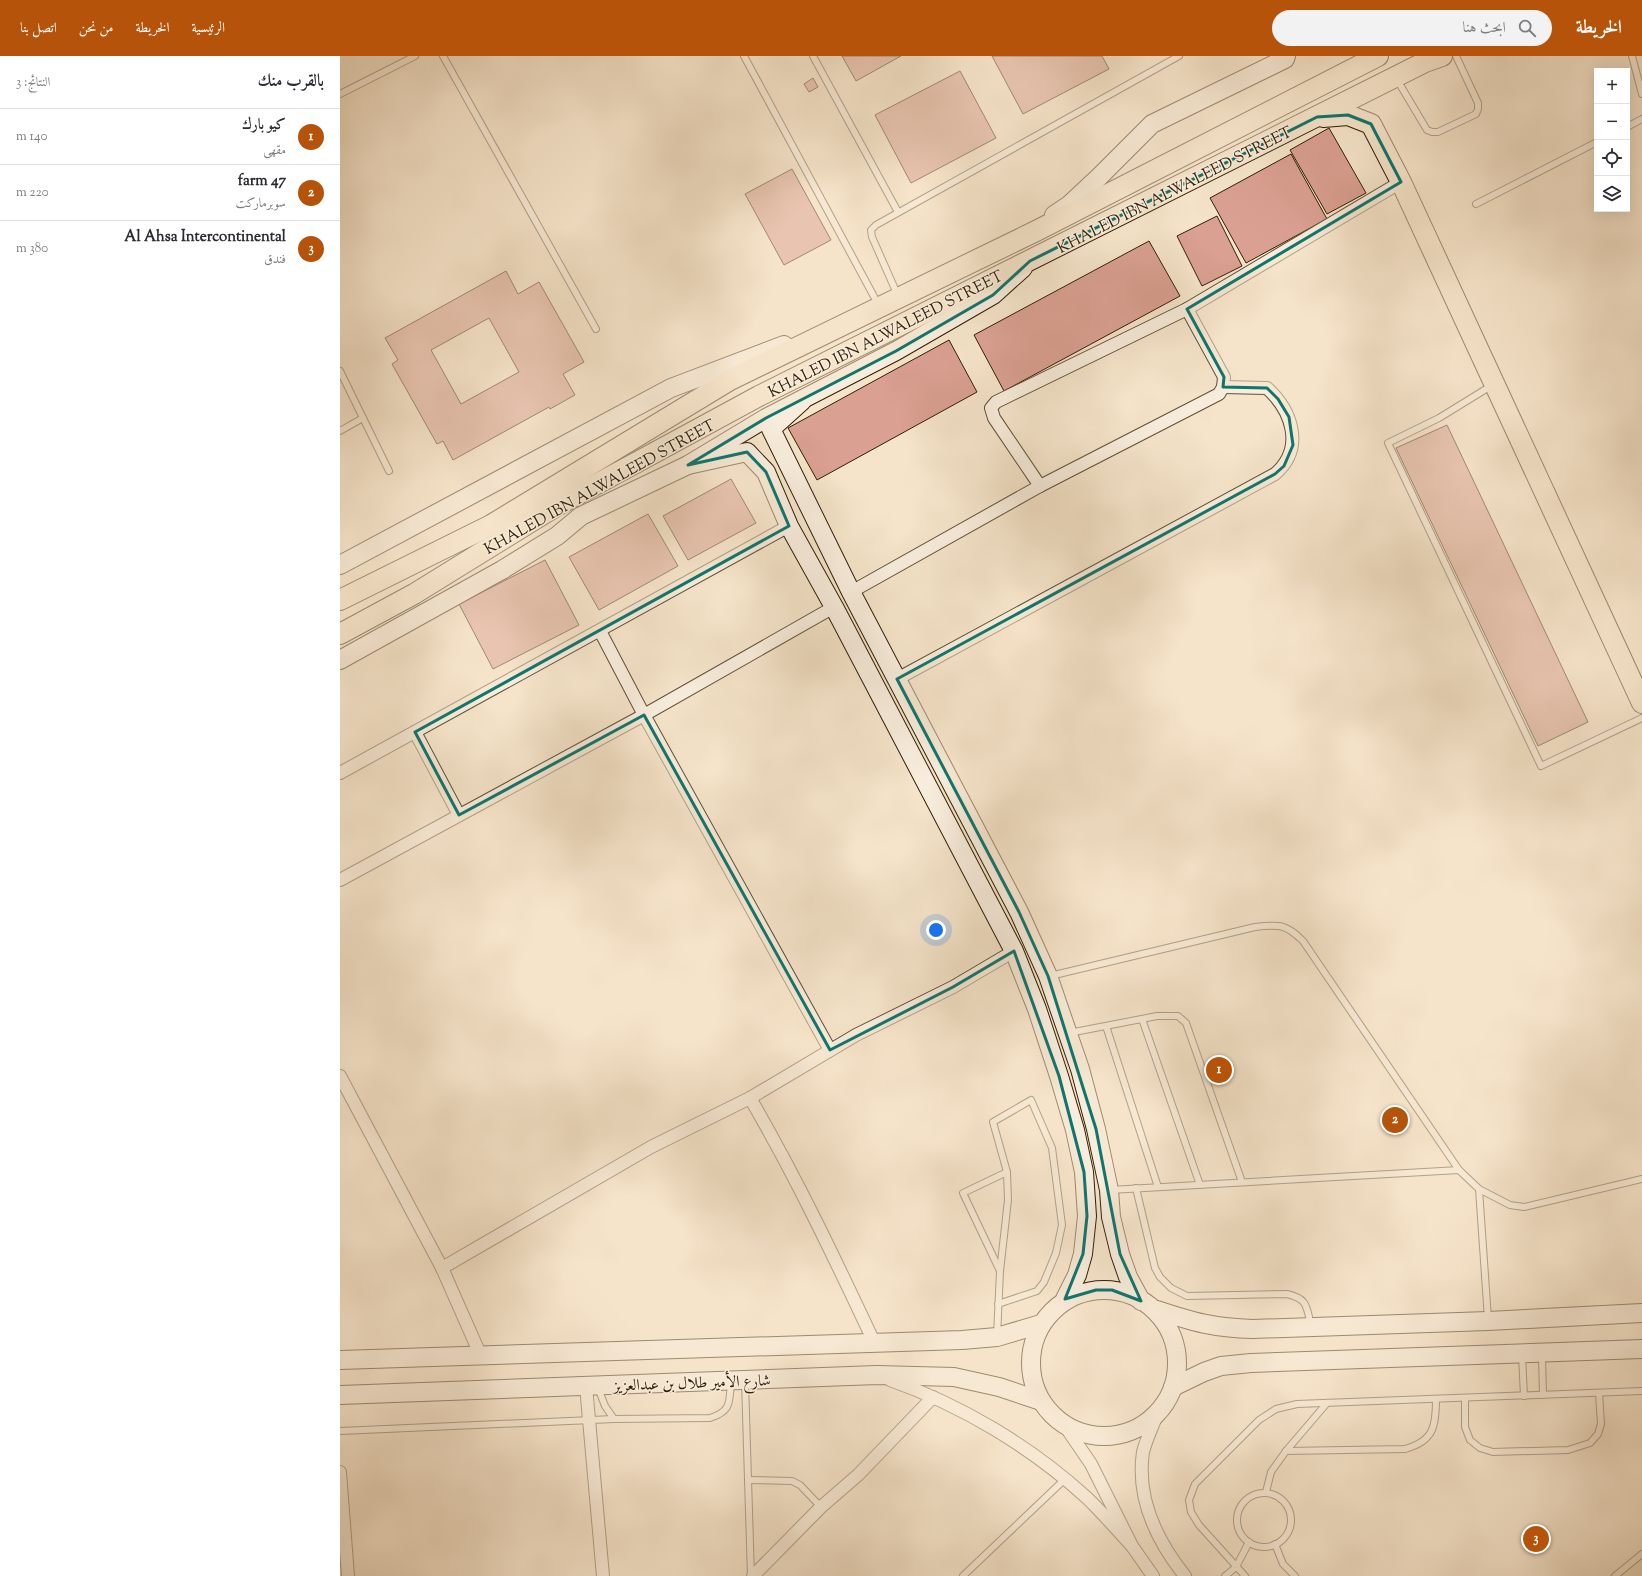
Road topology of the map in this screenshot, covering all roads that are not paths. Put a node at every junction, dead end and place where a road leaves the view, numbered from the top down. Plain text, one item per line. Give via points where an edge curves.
1 (414, 56) edge
2 (443, 56) edge
3 (744, 56) edge
4 (813, 56) edge
5 (1179, 56) edge
6 (1286, 56) edge
7 (1378, 56) edge
8 (1442, 56) edge
9 (1456, 56) edge
10 (1632, 56) edge
11 (1395, 77) junction
12 (340, 94) edge
13 (1642, 94) edge
14 (1317, 117) junction
15 (1642, 119) edge
16 (1630, 125) edge
17 (1594, 144) edge
18 (1401, 182) junction
19 (1476, 204) dead end
20 (898, 212) junction
21 (1036, 231) junction
22 (1030, 261) junction
23 (899, 298) junction
24 (876, 309) junction
25 (1187, 309) junction
26 (596, 329) dead end
27 (340, 371) edge
28 (1494, 384) junction
29 (1223, 387) junction
30 (802, 401) junction
31 (363, 418) junction
32 (340, 431) edge
33 (688, 465) junction
34 (389, 471) dead end
35 (1040, 486) junction
36 (789, 526) junction
37 (340, 565) edge
38 (852, 592) junction
39 (340, 600) edge
40 (834, 607) junction
41 (600, 631) junction
42 (340, 634) edge
43 (340, 660) edge
44 (897, 680) junction
45 (1642, 703) edge
46 (644, 715) junction
47 (1642, 718) edge
48 (414, 732) junction
49 (340, 773) edge
50 (459, 815) junction
51 (340, 880) edge
52 (1014, 951) junction
53 (1048, 976) junction
54 (1142, 1019) junction
55 (1106, 1026) junction
56 (1068, 1033) junction
57 (830, 1050) junction
58 (340, 1076) edge
59 (750, 1098) junction
60 (1459, 1170) junction
61 (1007, 1172) junction
62 (1642, 1179) edge
63 (1242, 1182) junction
64 (1200, 1184) junction
65 (1158, 1187) junction
66 (1136, 1188) junction
67 (1478, 1189) junction
68 (1109, 1190) junction
69 (442, 1268) junction
70 (1000, 1271) junction
71 (1065, 1299) junction
72 (1141, 1301) junction
73 (998, 1304) junction
74 (1157, 1310) junction
75 (1642, 1313) edge
76 (1488, 1321) junction
77 (1041, 1324) junction
78 (1311, 1327) junction
79 (997, 1337) junction
80 (874, 1342) junction
81 (1642, 1349) edge
82 (1542, 1352) junction
83 (1522, 1353) junction
84 (480, 1354) junction
85 (340, 1360) edge
86 (877, 1375) junction
87 (738, 1380) junction
88 (592, 1386) junction
89 (1173, 1387) junction
90 (1642, 1391) edge
91 (1599, 1393) junction
92 (1543, 1395) junction
93 (340, 1396) edge
94 (1524, 1396) junction
95 (933, 1397) junction
96 (1465, 1398) junction
97 (1436, 1399) junction
98 (1041, 1401) junction
99 (1327, 1403) junction
100 (1157, 1415) junction
101 (614, 1419) junction
102 (590, 1421) junction
103 (1065, 1426) junction
104 (340, 1431) edge
105 (1286, 1451) junction
106 (340, 1472) edge
107 (1065, 1479) junction
108 (748, 1480) junction
109 (1266, 1492) junction
110 (821, 1506) junction
111 (1249, 1542) junction
112 (1275, 1544) junction
113 (1132, 1546) junction
114 (1642, 1554) edge
115 (1236, 1567) junction
116 (348, 1576) edge
117 (604, 1576) edge
118 (752, 1576) edge
119 (963, 1576) edge
120 (1153, 1576) edge
121 (1185, 1576) edge
122 (1225, 1576) edge
123 (1245, 1576) edge
124 (1295, 1576) edge
125 (1615, 1576) edge

1 - 12 lane
2 - 26 lane
3 - 24 lane
4 - 20 lane
5 - 20 lane
6 - 21 street via 1152,124 1099,177
7 - 21 main road, KHALED IBN ALWALEED STREET
8 - 11 main road, KHALED IBN ALWALEED STREET
9 - 11 lane via 1478,103 1478,109 1476,114 1438,132 1427,130
10 - 13 lane
11 - 14 main road, KHALED IBN ALWALEED STREET
14 - 18 main road via 1348,115 1371,124
14 - 22 main road, KHALED IBN ALWALEED STREET
15 - 16 lane
17 - 19 lane
18 - 25 street
18 - 28 main road
20 - 23 lane via 871,230
21 - 23 main road, KHALED IBN ALWALEED STREET
22 - 30 street via 993,295
22 - 42 main road, KHALED IBN ALWALEED STREET via 760,396 558,505 414,594
23 - 24 main road, KHALED IBN ALWALEED STREET
24 - 37 street via 671,388
24 - 39 main road, KHALED IBN ALWALEED STREET via 730,380 491,525
25 - 29 street via 1224,377
25 - 35 street via 996,402 991,408 994,418
27 - 31 lane
28 - 45 main road
28 - 47 lane via 1439,418 1388,443 1541,766
29 - 35 street via 1219,394
29 - 44 street via 1267,388 1278,399 1289,417 1293,445 1284,466 1268,478
30 - 33 street via 766,418
30 - 38 street via 771,429
31 - 32 lane
31 - 34 lane
33 - 36 street via 747,452 766,472
33 - 43 street via 582,516 557,536 502,570
35 - 38 street
36 - 40 street
36 - 41 street
38 - 44 street
40 - 46 street
40 - 52 street
41 - 46 street
41 - 48 street
44 - 53 street via 1019,912
46 - 50 street
46 - 57 street
48 - 49 street
48 - 50 street
50 - 51 street
52 - 57 street via 953,987
52 - 71 street via 1059,1076 1084,1172 1087,1216 1083,1254 1077,1275
53 - 56 street
53 - 60 lane via 1255,927 1274,924 1291,929 1304,941
54 - 55 lane
54 - 63 lane via 1168,1014 1178,1016 1186,1023
54 - 64 lane
55 - 56 lane
55 - 65 lane
56 - 68 street via 1096,1129
57 - 59 street
58 - 69 street
59 - 69 street via 651,1147
59 - 80 street via 831,1250
60 - 63 lane
60 - 67 lane
61 - 70 lane via 1006,1229
61 - 70 lane via 963,1193
61 - 73 lane via 993,1122 1031,1100 1052,1148 1062,1225 1056,1253 1044,1282 1037,1291
62 - 67 lane via 1524,1207 1510,1205
63 - 64 lane
64 - 65 lane
65 - 66 lane
66 - 68 lane
66 - 78 lane via 1154,1268 1171,1288 1187,1296 1299,1296 1305,1302
67 - 76 lane
68 - 72 street via 1111,1217 1120,1254 1128,1277
69 - 84 street
70 - 73 lane
71 - 72 street via 1096,1290 1112,1290 1129,1294
71 - 77 street
72 - 74 street
73 - 79 lane
74 - 78 street via 1223,1329
74 - 89 street via 1168,1324 1178,1354 1178,1370
75 - 76 street
76 - 78 street
77 - 79 street
77 - 98 street via 1031,1354 1031,1370
79 - 80 street
80 - 84 street
81 - 82 street
82 - 83 street
82 - 92 lane
83 - 89 street via 1251,1363 1221,1366
83 - 94 lane
84 - 85 street
86 - 87 street, شارع الأمير طلال بن عبدالعزيز
86 - 95 street
86 - 98 street, شارع الأمير طلال بن عبدالعزيز via 954,1377 999,1387
87 - 88 street, شارع الأمير طلال بن عبدالعزيز
87 - 101 lane via 728,1407 722,1414 710,1418
87 - 108 lane
88 - 93 street, شارع الأمير طلال بن عبدالعزيز
88 - 101 lane
88 - 102 street
89 - 100 street via 1168,1401
90 - 91 lane
91 - 92 lane
91 - 96 lane via 1601,1424 1598,1434 1590,1443 1568,1450 1493,1452 1480,1448 1470,1440 1465,1427
92 - 94 lane
94 - 96 lane
95 - 107 street via 1021,1446
95 - 110 street via 858,1475
96 - 97 lane
97 - 99 lane
97 - 105 lane via 1436,1419 1432,1432 1415,1446 1405,1449
98 - 103 street
99 - 105 lane
99 - 115 lane via 1297,1404 1276,1409 1259,1420 1196,1484 1189,1500 1191,1512 1199,1525
100 - 103 street via 1143,1426 1112,1435 1096,1435
100 - 121 street via 1144,1451 1141,1476 1146,1506 1168,1555
101 - 102 lane
102 - 104 lane
102 - 117 street
103 - 113 street via 1091,1464
105 - 109 lane via 1271,1472
106 - 116 street
107 - 113 street via 1087,1498
107 - 119 lane
108 - 110 lane via 792,1481 800,1485
108 - 118 lane
109 - 111 lane via 1249,1497 1238,1511 1238,1528
109 - 112 lane via 1283,1499 1291,1515 1288,1533
110 - 118 street
111 - 112 lane via 1266,1547
111 - 115 lane
112 - 124 lane via 1283,1564
113 - 120 street
114 - 125 lane
115 - 122 lane
115 - 123 lane

